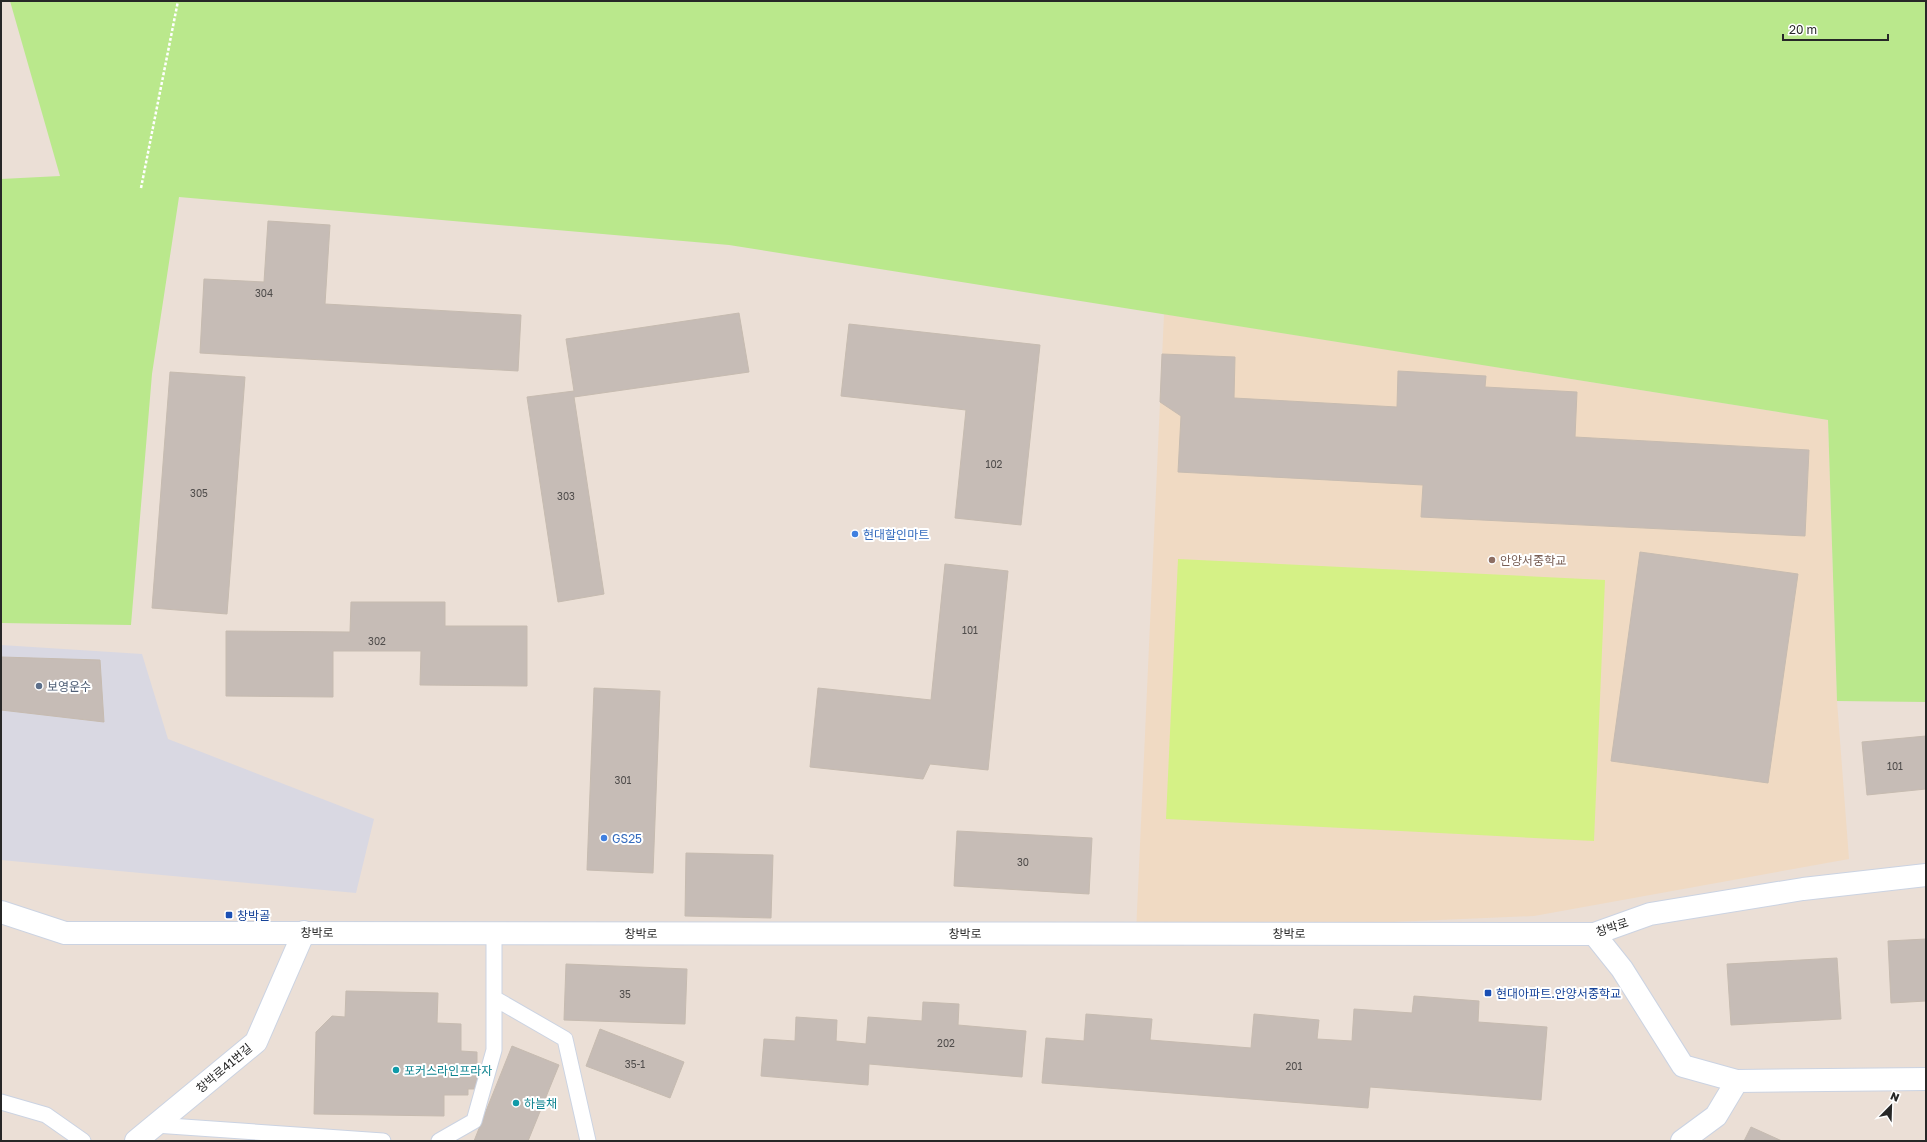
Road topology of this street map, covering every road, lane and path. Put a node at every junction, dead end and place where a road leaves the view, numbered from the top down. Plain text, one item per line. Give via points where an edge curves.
1 (178, 1) edge
2 (140, 188) dead end
3 (1926, 875) edge
4 (1, 912) edge
5 (304, 932) junction
6 (494, 933) junction
7 (1594, 934) junction
8 (494, 998) junction
9 (1926, 1079) edge
10 (1737, 1081) junction
11 (1, 1102) edge
12 (155, 1125) junction
13 (83, 1141) edge
14 (136, 1141) edge
15 (383, 1141) edge
16 (439, 1141) edge
17 (588, 1141) edge
18 (1682, 1141) edge

1 - 2 path
3 - 7 street, 창박로 via 1803,889 1650,914
4 - 5 street, 창박로 via 65,933
5 - 6 street, 창박로
5 - 12 street, 창박로41번길 via 256,1042
6 - 7 street, 창박로
6 - 8 lane
7 - 10 street via 1622,969 1683,1066
8 - 16 lane via 494,1050 474,1121
8 - 17 lane via 565,1039
9 - 10 street
10 - 18 street via 1716,1116
11 - 13 lane via 46,1115
12 - 14 street, 창박로41번길
12 - 15 lane

